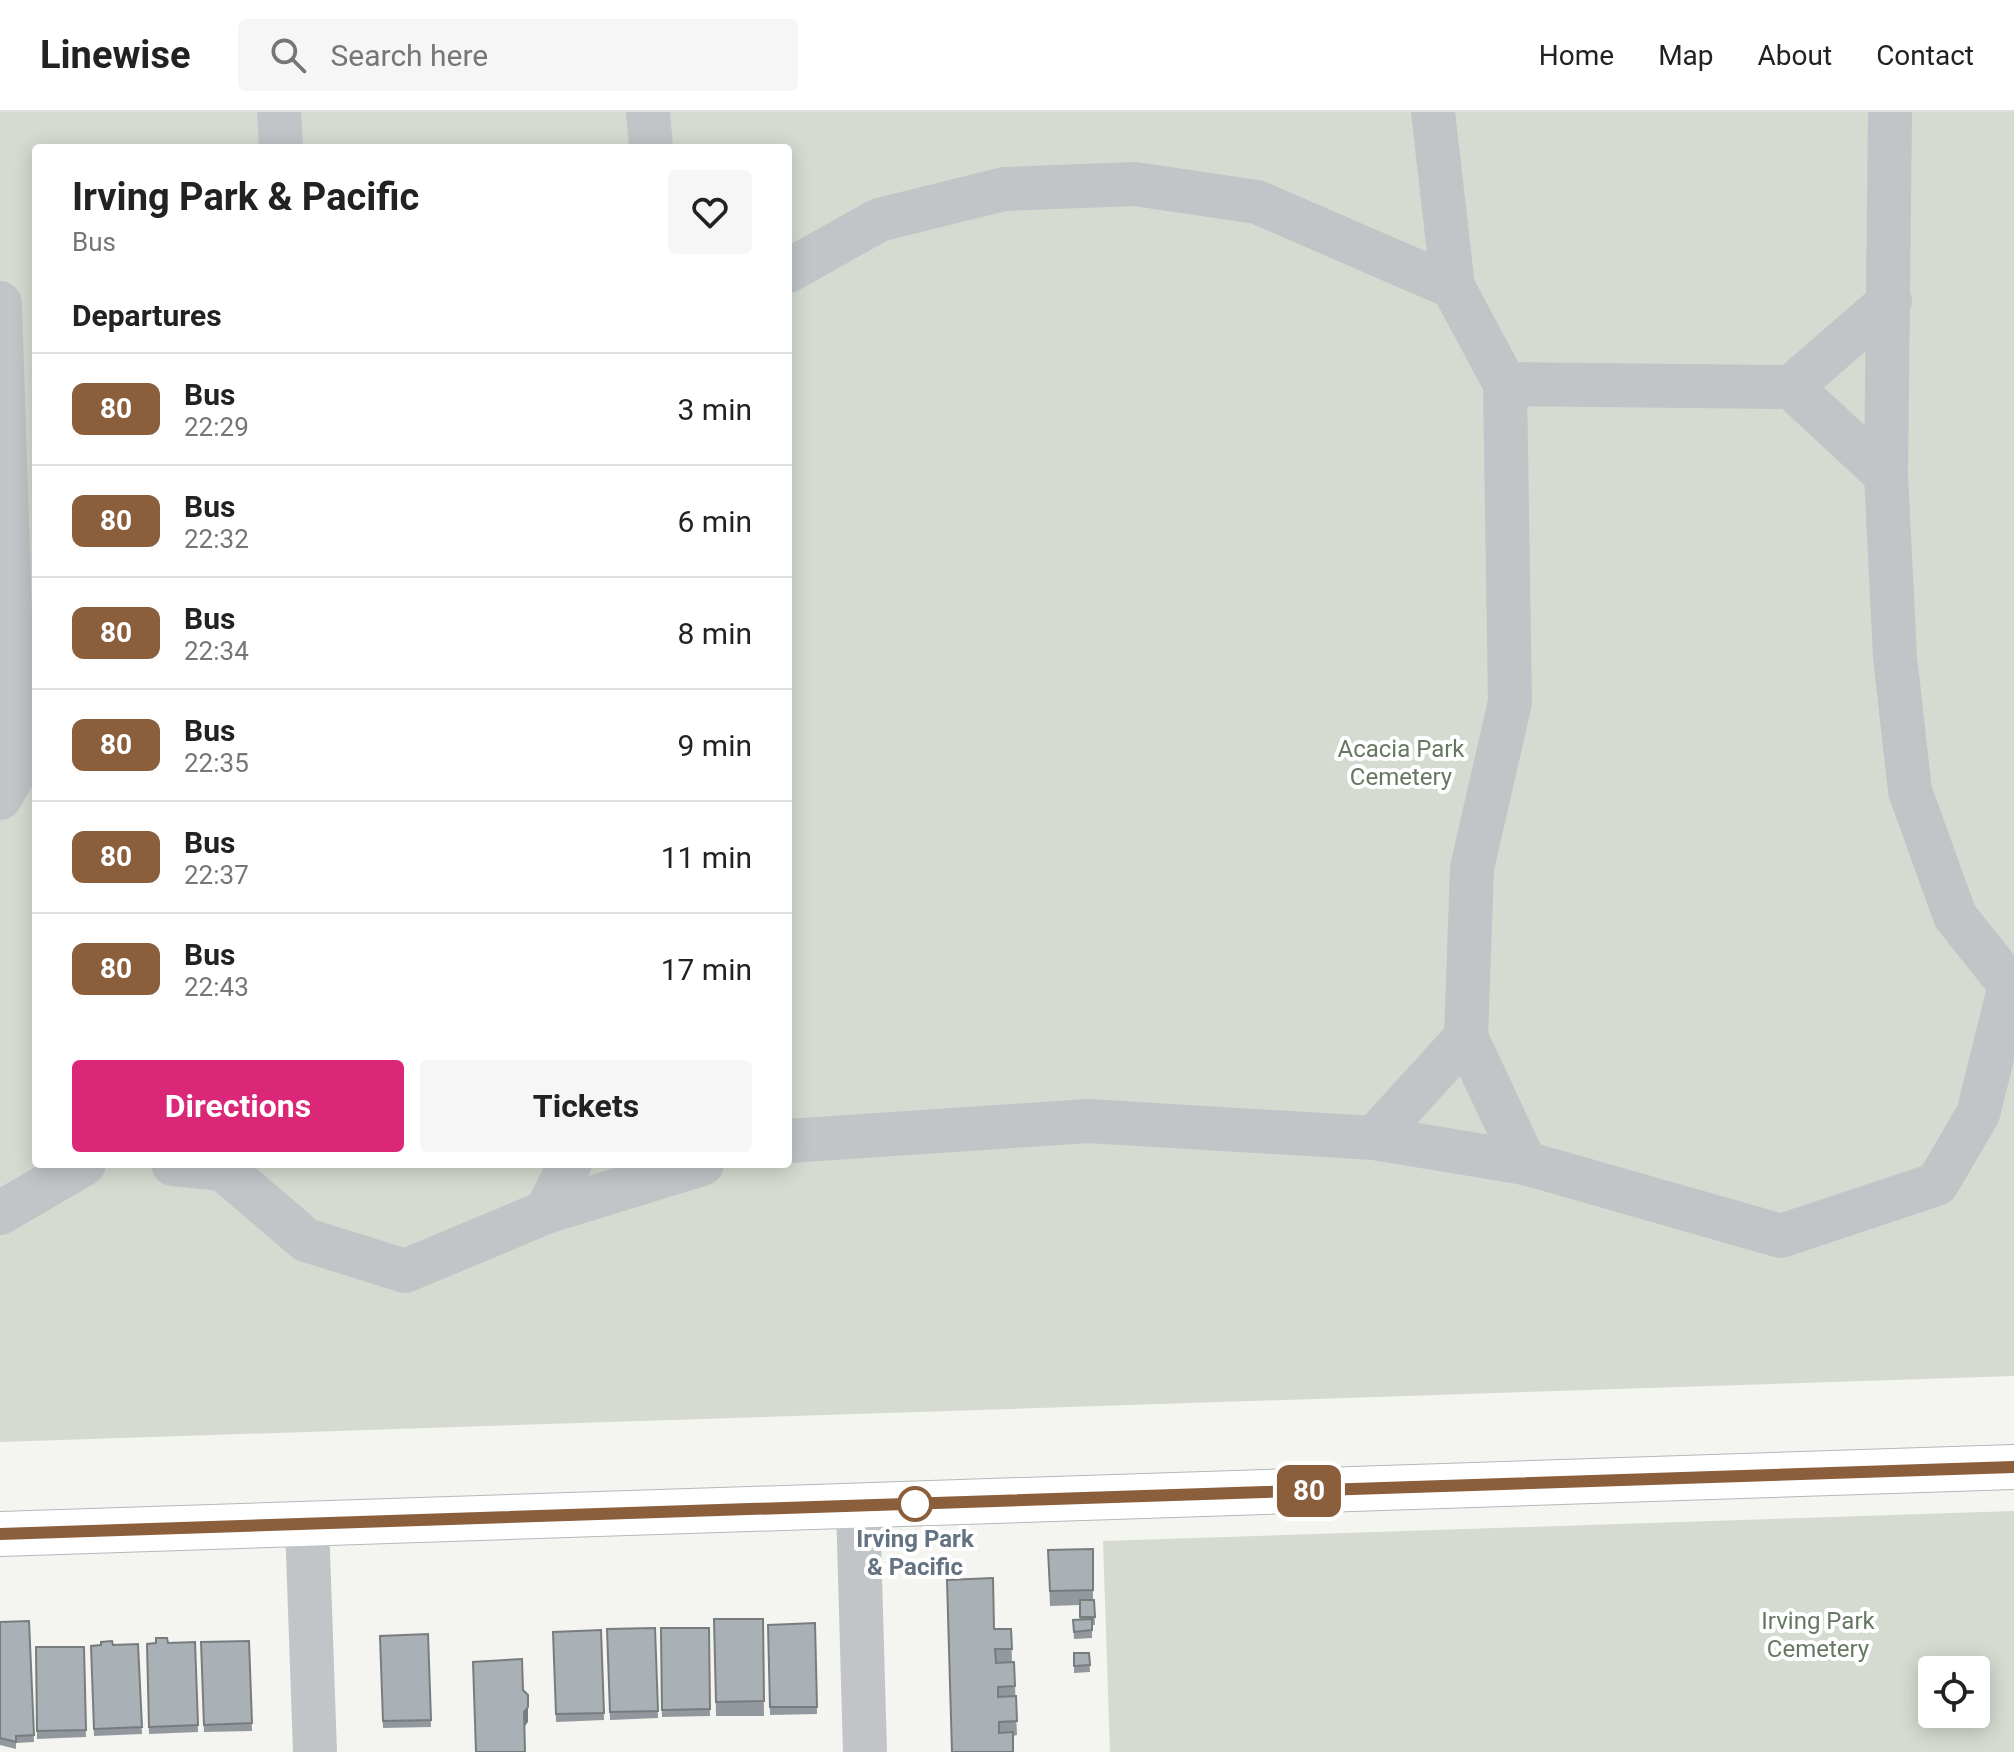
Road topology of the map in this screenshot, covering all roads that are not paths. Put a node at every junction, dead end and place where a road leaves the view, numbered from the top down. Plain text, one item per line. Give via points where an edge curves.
1 (279, 112) edge
2 (648, 112) edge
3 (1433, 112) edge
4 (1890, 112) edge
5 (281, 144) edge
6 (651, 144) edge
7 (792, 269) edge
8 (1453, 287) junction
9 (1890, 301) junction
10 (0, 303) edge
11 (1505, 384) junction
12 (1791, 387) junction
13 (1886, 475) junction
14 (0, 798) edge
15 (2012, 987) edge
16 (1466, 1037) junction
17 (1996, 1114) edge
18 (1374, 1138) junction
19 (792, 1141) edge
20 (1525, 1163) junction
21 (77, 1168) edge
22 (223, 1168) edge
23 (568, 1168) edge
24 (689, 1168) edge
25 (546, 1212) junction
26 (0, 1213) edge
27 (2014, 1467) edge
28 (858, 1506) junction
29 (307, 1524) junction
30 (0, 1534) edge
31 (315, 1752) edge
32 (865, 1752) edge

1 - 5 street
2 - 6 street
3 - 8 street
4 - 9 street
7 - 8 street via 879,220 990,192 1135,184 1257,202
8 - 11 street
9 - 12 street
9 - 13 street
10 - 14 street via 15,772
11 - 12 street
11 - 16 street via 1510,702 1472,868
12 - 13 street
13 - 15 street via 1895,657 1910,791 1955,916
15 - 17 street
16 - 18 street
16 - 20 street
17 - 20 street via 1937,1184 1781,1236
18 - 19 street via 1088,1121
18 - 20 street
21 - 26 street
22 - 25 street via 306,1240 405,1271
23 - 25 street
24 - 25 street
27 - 28 main road
28 - 29 main road
28 - 32 street
29 - 30 main road
29 - 31 street

